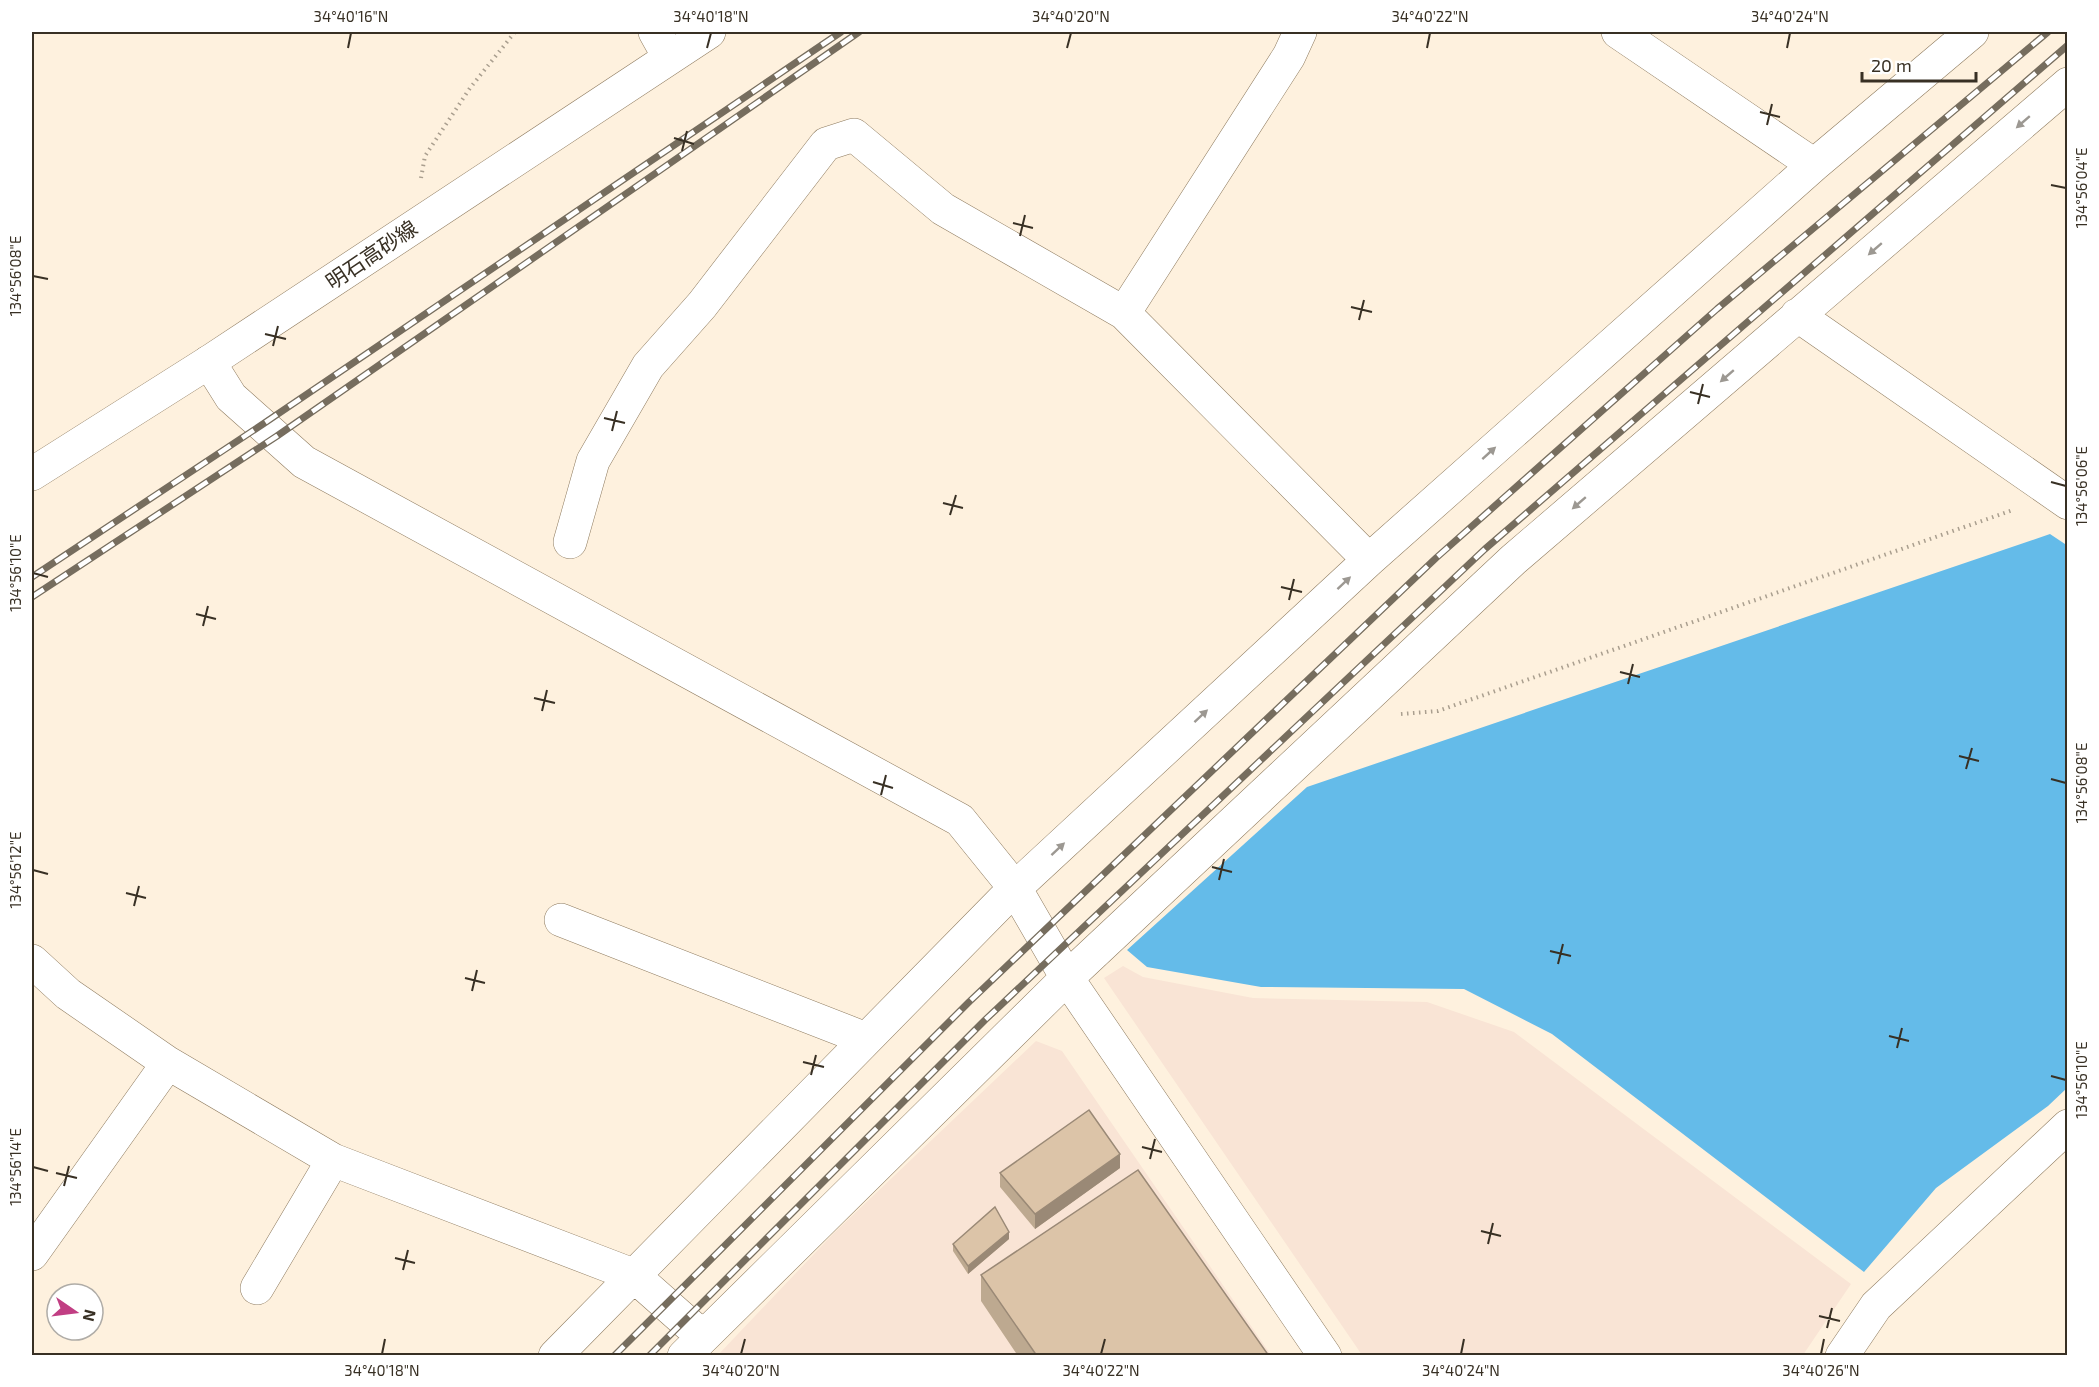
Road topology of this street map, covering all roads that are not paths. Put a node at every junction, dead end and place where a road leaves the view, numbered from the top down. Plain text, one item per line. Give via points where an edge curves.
1 (709, 32) edge
2 (1300, 32) edge
3 (1618, 32) edge
4 (1972, 32) edge
5 (662, 44) edge
6 (2067, 84) edge
7 (1814, 165) junction
8 (1124, 313) junction
9 (1797, 315) junction
10 (209, 362) junction
11 (32, 474) edge
12 (2062, 499) edge
13 (570, 542) dead end
14 (1369, 560) junction
15 (1015, 888) junction
16 (561, 920) dead end
17 (32, 961) edge
18 (1067, 978) junction
19 (866, 1039) junction
20 (168, 1063) junction
21 (2067, 1126) edge
22 (333, 1160) junction
23 (32, 1254) edge
24 (633, 1275) junction
25 (257, 1288) dead end
26 (693, 1346) edge
27 (555, 1356) edge
28 (1324, 1356) edge
29 (1842, 1356) edge

1 - 5 street, 明石高砂線
2 - 8 street via 1289,56
3 - 7 street
4 - 7 street
5 - 10 street, 明石高砂線 via 414,226
6 -> 9 street
14 -> 7 street
8 - 13 street via 943,209 854,135 826,144 702,305 648,366 593,461
8 - 14 street
9 - 12 street
9 -> 18 street via 1513,560
10 - 11 street, 明石高砂線
10 - 15 street via 231,397 304,462 960,820
15 -> 14 street
15 - 18 street
15 - 19 street
16 - 19 street
17 - 20 street via 68,994
18 - 26 street
18 - 28 street
19 - 24 street
20 - 22 street
20 - 23 street
21 - 29 street via 1876,1306
22 - 24 street
22 - 25 street
24 - 26 street
24 - 27 street

